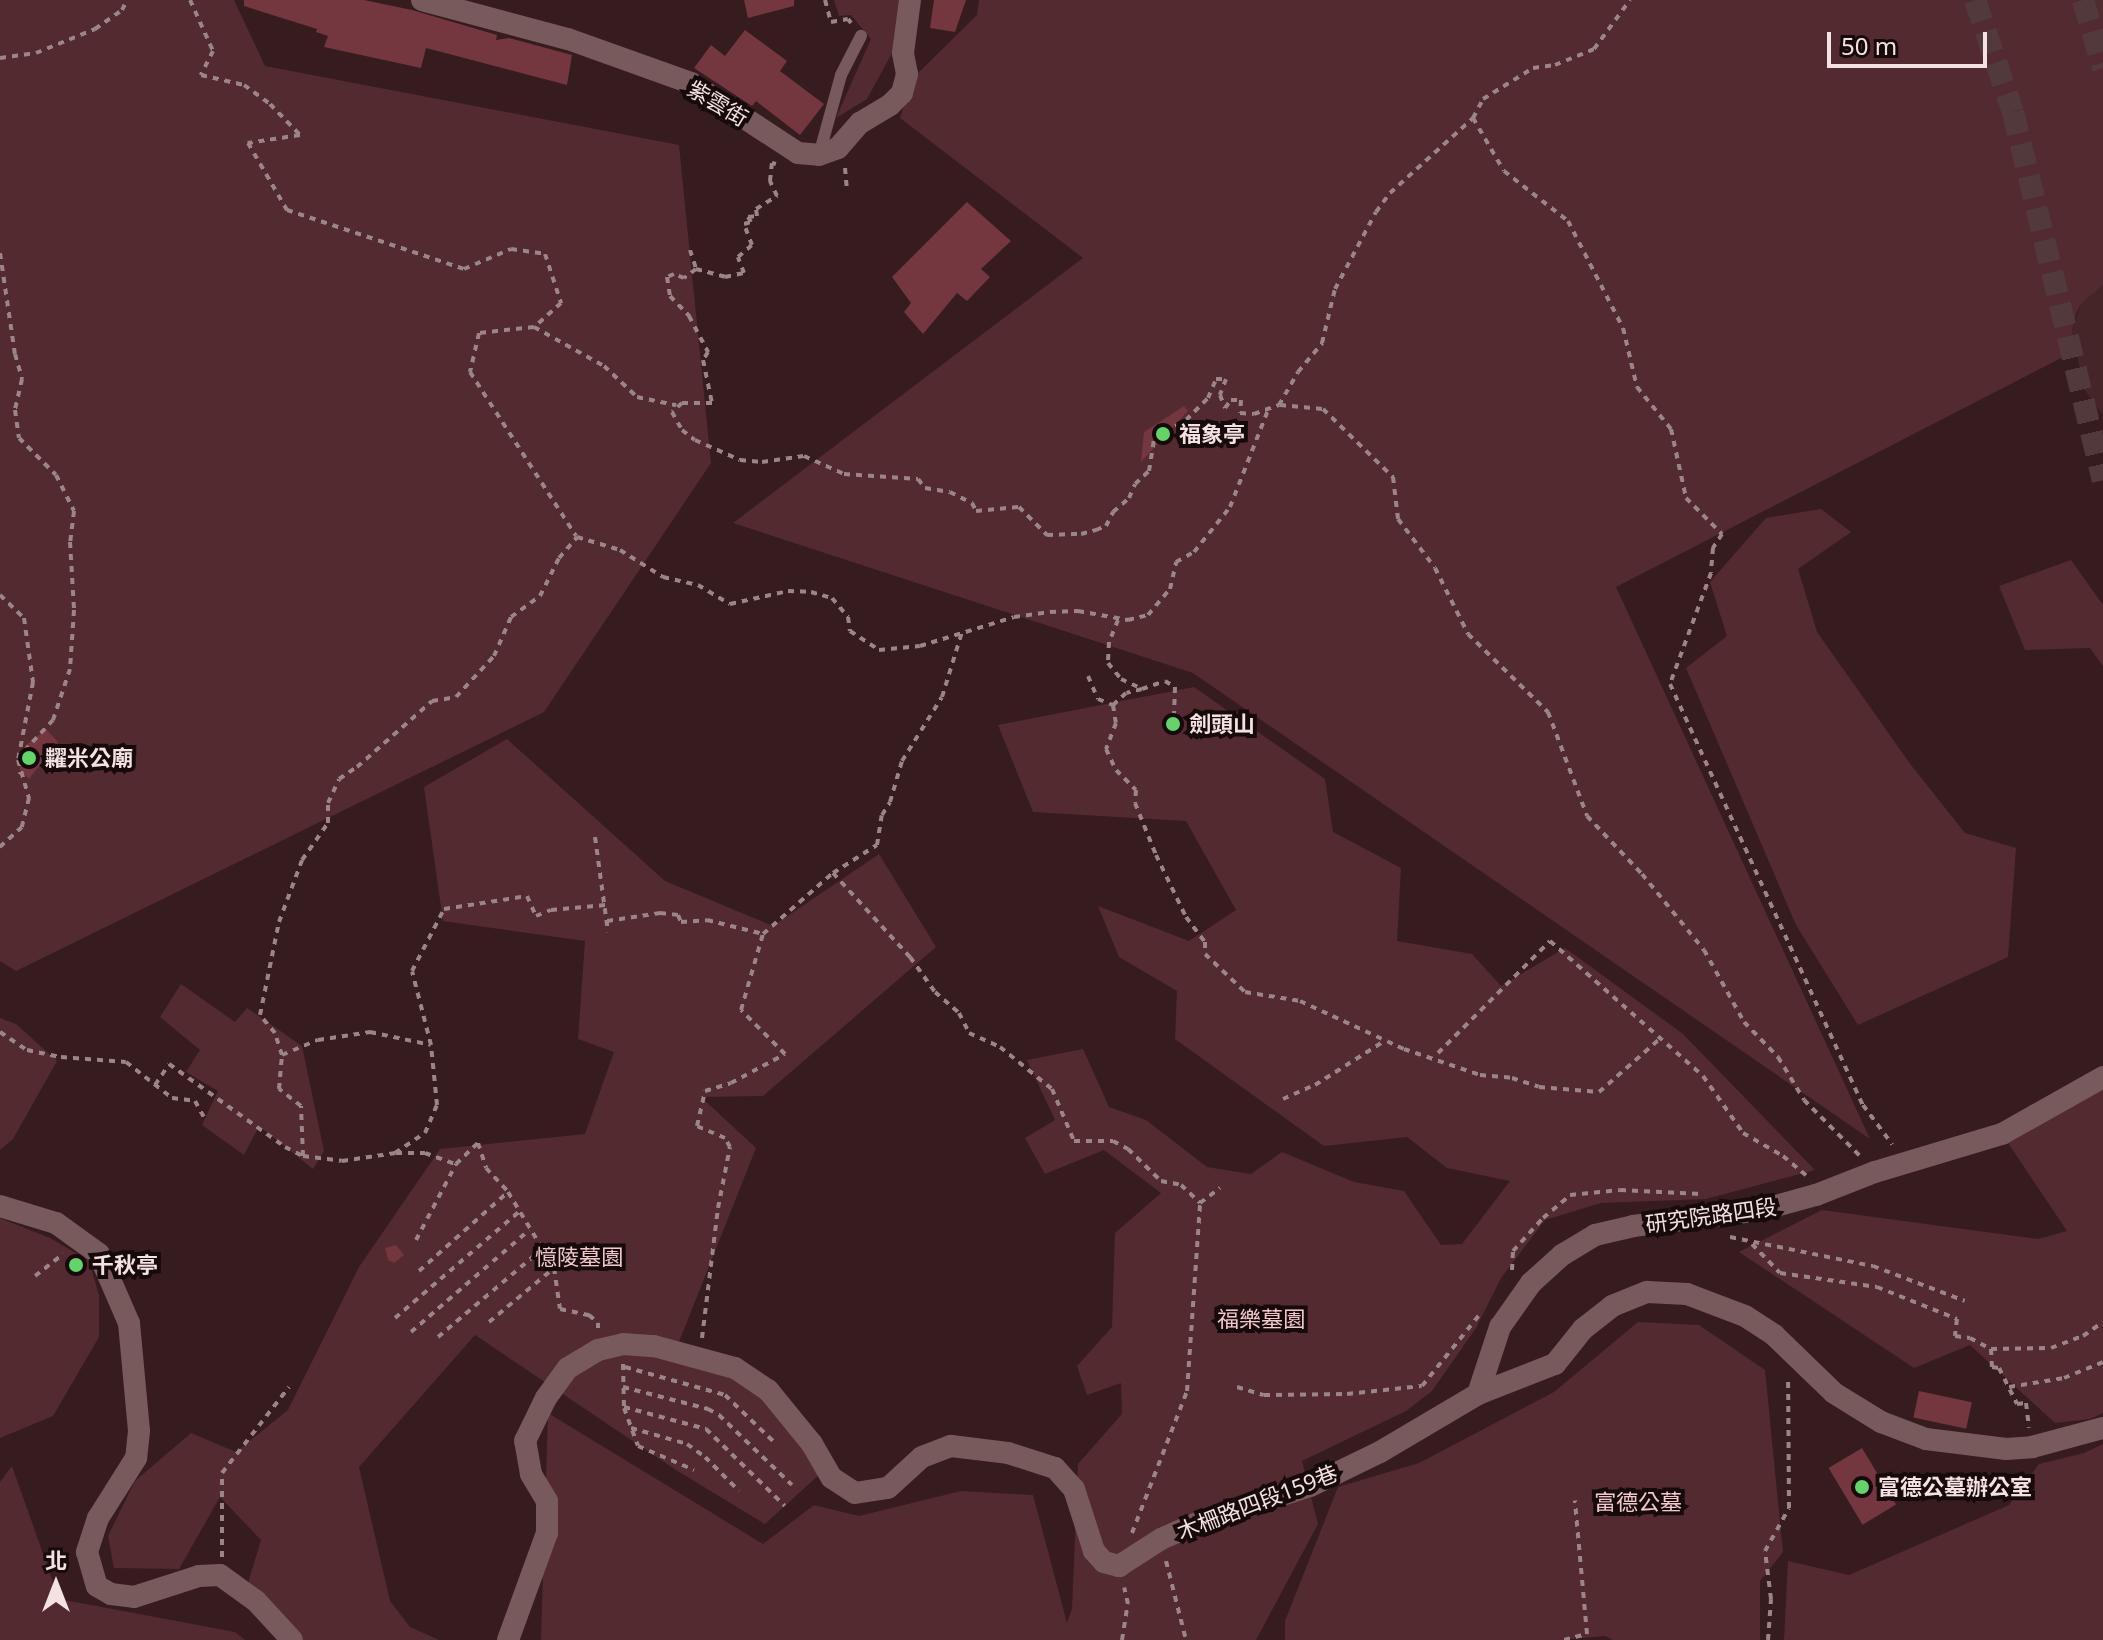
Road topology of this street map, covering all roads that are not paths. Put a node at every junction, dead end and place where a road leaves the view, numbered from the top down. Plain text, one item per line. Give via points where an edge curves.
1 (422, 0) edge
2 (910, 0) edge
3 (861, 36) road end
4 (819, 155) junction
5 (2103, 1077) edge
6 (0, 1206) edge
7 (1478, 1394) junction
8 (2103, 1428) edge
9 (292, 1640) edge
10 (508, 1640) edge

1 - 4 street, 紫雲街 via 568,39 691,83 798,153
2 - 4 street via 902,93 860,123 838,148
3 - 4 lane via 841,75
5 - 7 street, 研究院路四段 via 2002,1134 1816,1195 1761,1210 1595,1235 1531,1283 1500,1327
6 - 9 street via 56,1223 99,1254 129,1323 139,1431 136,1458 98,1518 87,1552 97,1586 134,1597 199,1576 220,1575 256,1601
7 - 8 street, 木柵路四段159巷 via 1555,1364 1583,1329 1612,1306 1647,1292 1687,1294 1745,1316 1774,1335 1834,1393 1881,1422 1926,1439 2006,1449
7 - 10 street, 木柵路四段159巷 via 1310,1486 1202,1521 1119,1566 1104,1562 1094,1551 1074,1489 1055,1468 1008,1453 951,1446 922,1457 888,1488 855,1493 832,1478 768,1390 735,1368 654,1346 623,1355 598,1350 568,1368 525,1441 531,1474 547,1501 547,1533

